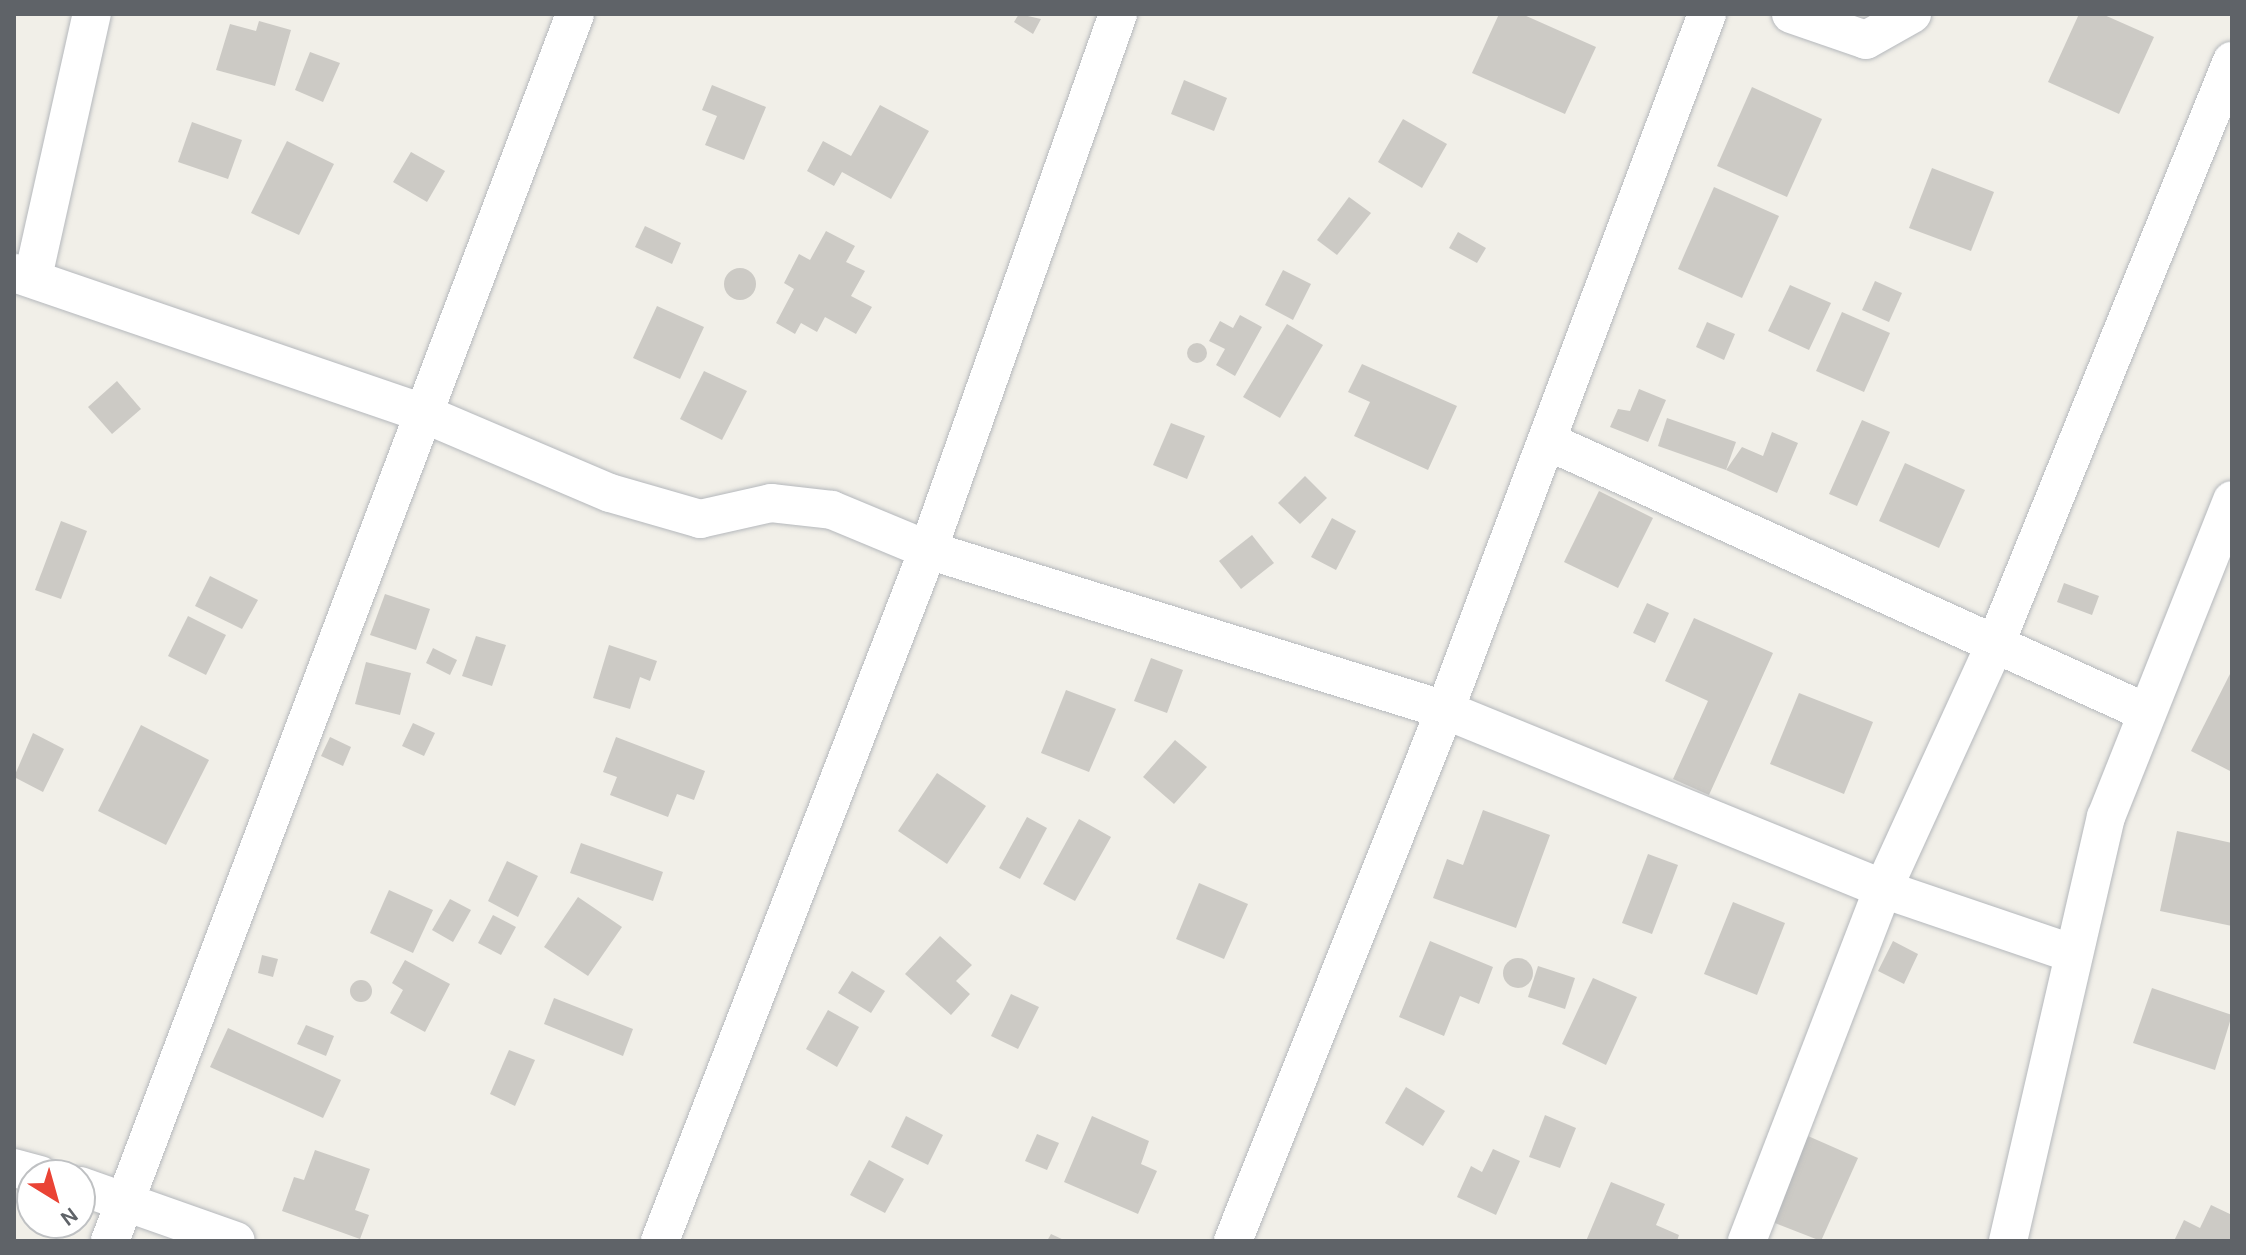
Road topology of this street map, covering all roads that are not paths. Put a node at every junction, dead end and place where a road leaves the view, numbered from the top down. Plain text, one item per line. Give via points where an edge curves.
1 (92, 14) edge
2 (575, 14) edge
3 (1118, 14) edge
4 (1707, 14) edge
5 (1791, 14) edge
6 (1912, 14) edge
7 (2232, 61) edge
8 (23, 275) edge
9 (422, 413) junction
10 (1547, 441) junction
11 (2232, 500) edge
12 (928, 550) junction
13 (1997, 640) junction
14 (1445, 710) junction
15 (2143, 711) junction
16 (1883, 889) junction
17 (2071, 953) junction
18 (96, 1190) edge
19 (128, 1199) junction
20 (110, 1241) edge
21 (236, 1241) edge
22 (660, 1241) edge
23 (1233, 1241) edge
24 (1747, 1241) edge
25 (2008, 1241) edge

1 - 8 street
2 - 9 street
3 - 12 street
4 - 10 street
5 - 6 street via 1866,40
7 - 13 street
8 - 9 street
9 - 12 street via 610,493 700,519 771,503 832,510
9 - 19 street
10 - 13 street
10 - 14 street
11 - 15 street
12 - 14 street
12 - 22 street
13 - 15 street
13 - 16 street
14 - 16 street
14 - 23 street
15 - 17 street via 2106,817
16 - 17 street
16 - 24 street
17 - 25 street
18 - 19 street
19 - 20 street
19 - 21 street

